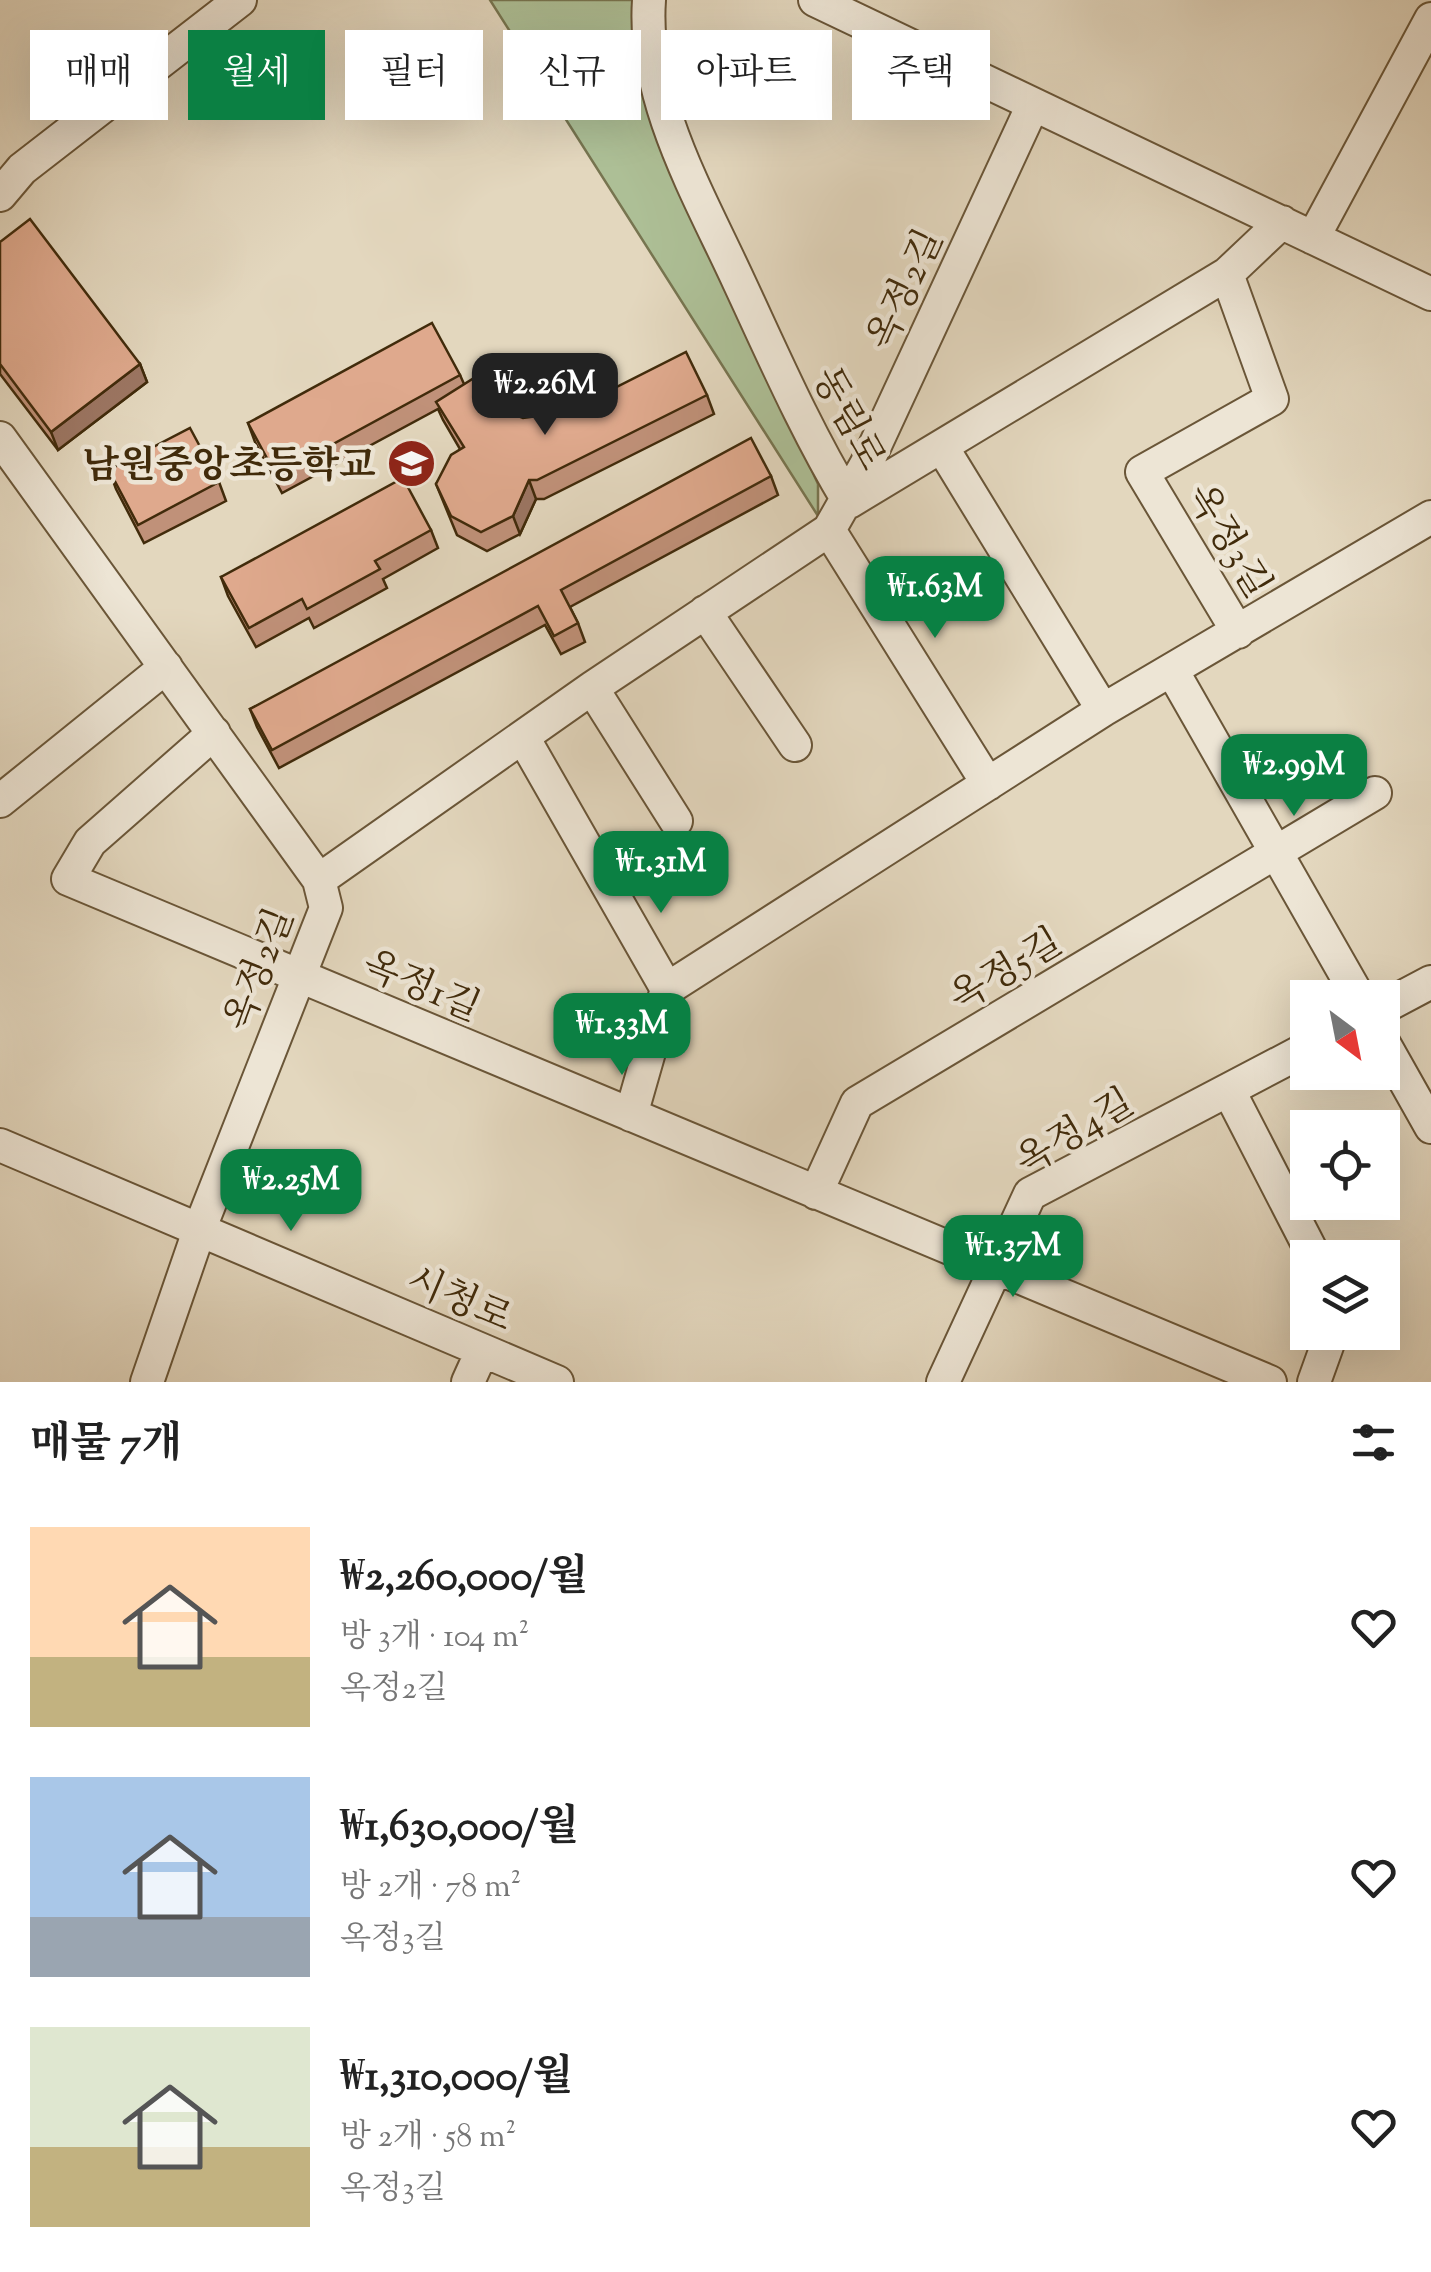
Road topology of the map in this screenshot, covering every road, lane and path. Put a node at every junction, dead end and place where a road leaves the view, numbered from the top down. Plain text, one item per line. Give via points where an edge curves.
1 (240, 0) edge
2 (649, 0) edge
3 (815, 0) edge
4 (1431, 19) edge
5 (1032, 107) junction
6 (11, 160) edge
7 (0, 195) edge
8 (1282, 222) junction
9 (1313, 238) junction
10 (1227, 274) junction
11 (1431, 294) edge
12 (0, 438) edge
13 (942, 446) junction
14 (848, 502) junction
15 (1431, 516) edge
16 (829, 530) junction
17 (704, 612) junction
18 (1238, 632) junction
19 (166, 666) junction
20 (1173, 672) junction
21 (592, 688) junction
22 (1103, 710) junction
23 (214, 733) junction
24 (524, 738) junction
25 (795, 744) dead end
26 (988, 784) junction
27 (1376, 792) dead end
28 (0, 802) edge
29 (676, 821) dead end
30 (1279, 854) junction
31 (319, 880) junction
32 (300, 977) junction
33 (1349, 980) edge
34 (1431, 982) edge
35 (667, 989) junction
36 (1400, 998) edge
37 (1290, 1058) edge
38 (1400, 1072) edge
39 (1228, 1091) junction
40 (631, 1115) junction
41 (1431, 1127) edge
42 (0, 1146) edge
43 (816, 1193) junction
44 (200, 1228) junction
45 (1307, 1240) edge
46 (992, 1269) junction
47 (1326, 1350) edge
48 (482, 1351) junction
49 (147, 1382) edge
50 (468, 1382) edge
51 (556, 1382) edge
52 (943, 1382) edge
53 (1270, 1382) edge
54 (1314, 1382) edge

1 - 6 street
2 - 14 street, 동림로 via 668,126 813,443
3 - 5 street
4 - 9 street
5 - 8 street
5 - 14 street, 옥정2길
6 - 7 street
8 - 9 street
8 - 10 street, 동림로
9 - 11 street
10 - 13 street, 동림로
10 - 18 street, 옥정3길 via 1272,399 1142,472
12 - 19 street
13 - 14 street, 동림로
13 - 22 street
14 - 16 street, 옥정2길
15 - 18 street, 옥정3길
16 - 17 street, 옥정2길
16 - 26 street
17 - 21 street, 옥정2길
17 - 25 street
18 - 20 street, 옥정3길
19 - 23 street
19 - 28 street
20 - 22 street, 옥정3길
20 - 30 street
21 - 24 street, 옥정2길
21 - 29 street
22 - 26 street, 옥정3길
23 - 31 street
23 - 32 street, 옥정1길 via 90,842 68,878
24 - 31 street, 옥정2길
24 - 35 street
26 - 35 street, 옥정3길
27 - 30 street, 옥정5길
30 - 33 street
30 - 43 street, 옥정5길 via 857,1103
31 - 32 street, 옥정2길 via 326,908
32 - 40 street, 옥정1길
32 - 44 street, 옥정2길
34 - 36 street
35 - 40 street
37 - 39 street, 옥정4길
38 - 41 street
39 - 45 street
39 - 46 street, 옥정4길 via 1030,1194
40 - 43 street, 옥정1길
42 - 44 street, 시청로
43 - 46 street, 옥정1길
44 - 48 street, 시청로
44 - 49 street, 옥정2길
46 - 52 street, 옥정4길
46 - 53 street, 옥정1길
47 - 54 street
48 - 50 street
48 - 51 street, 시청로

